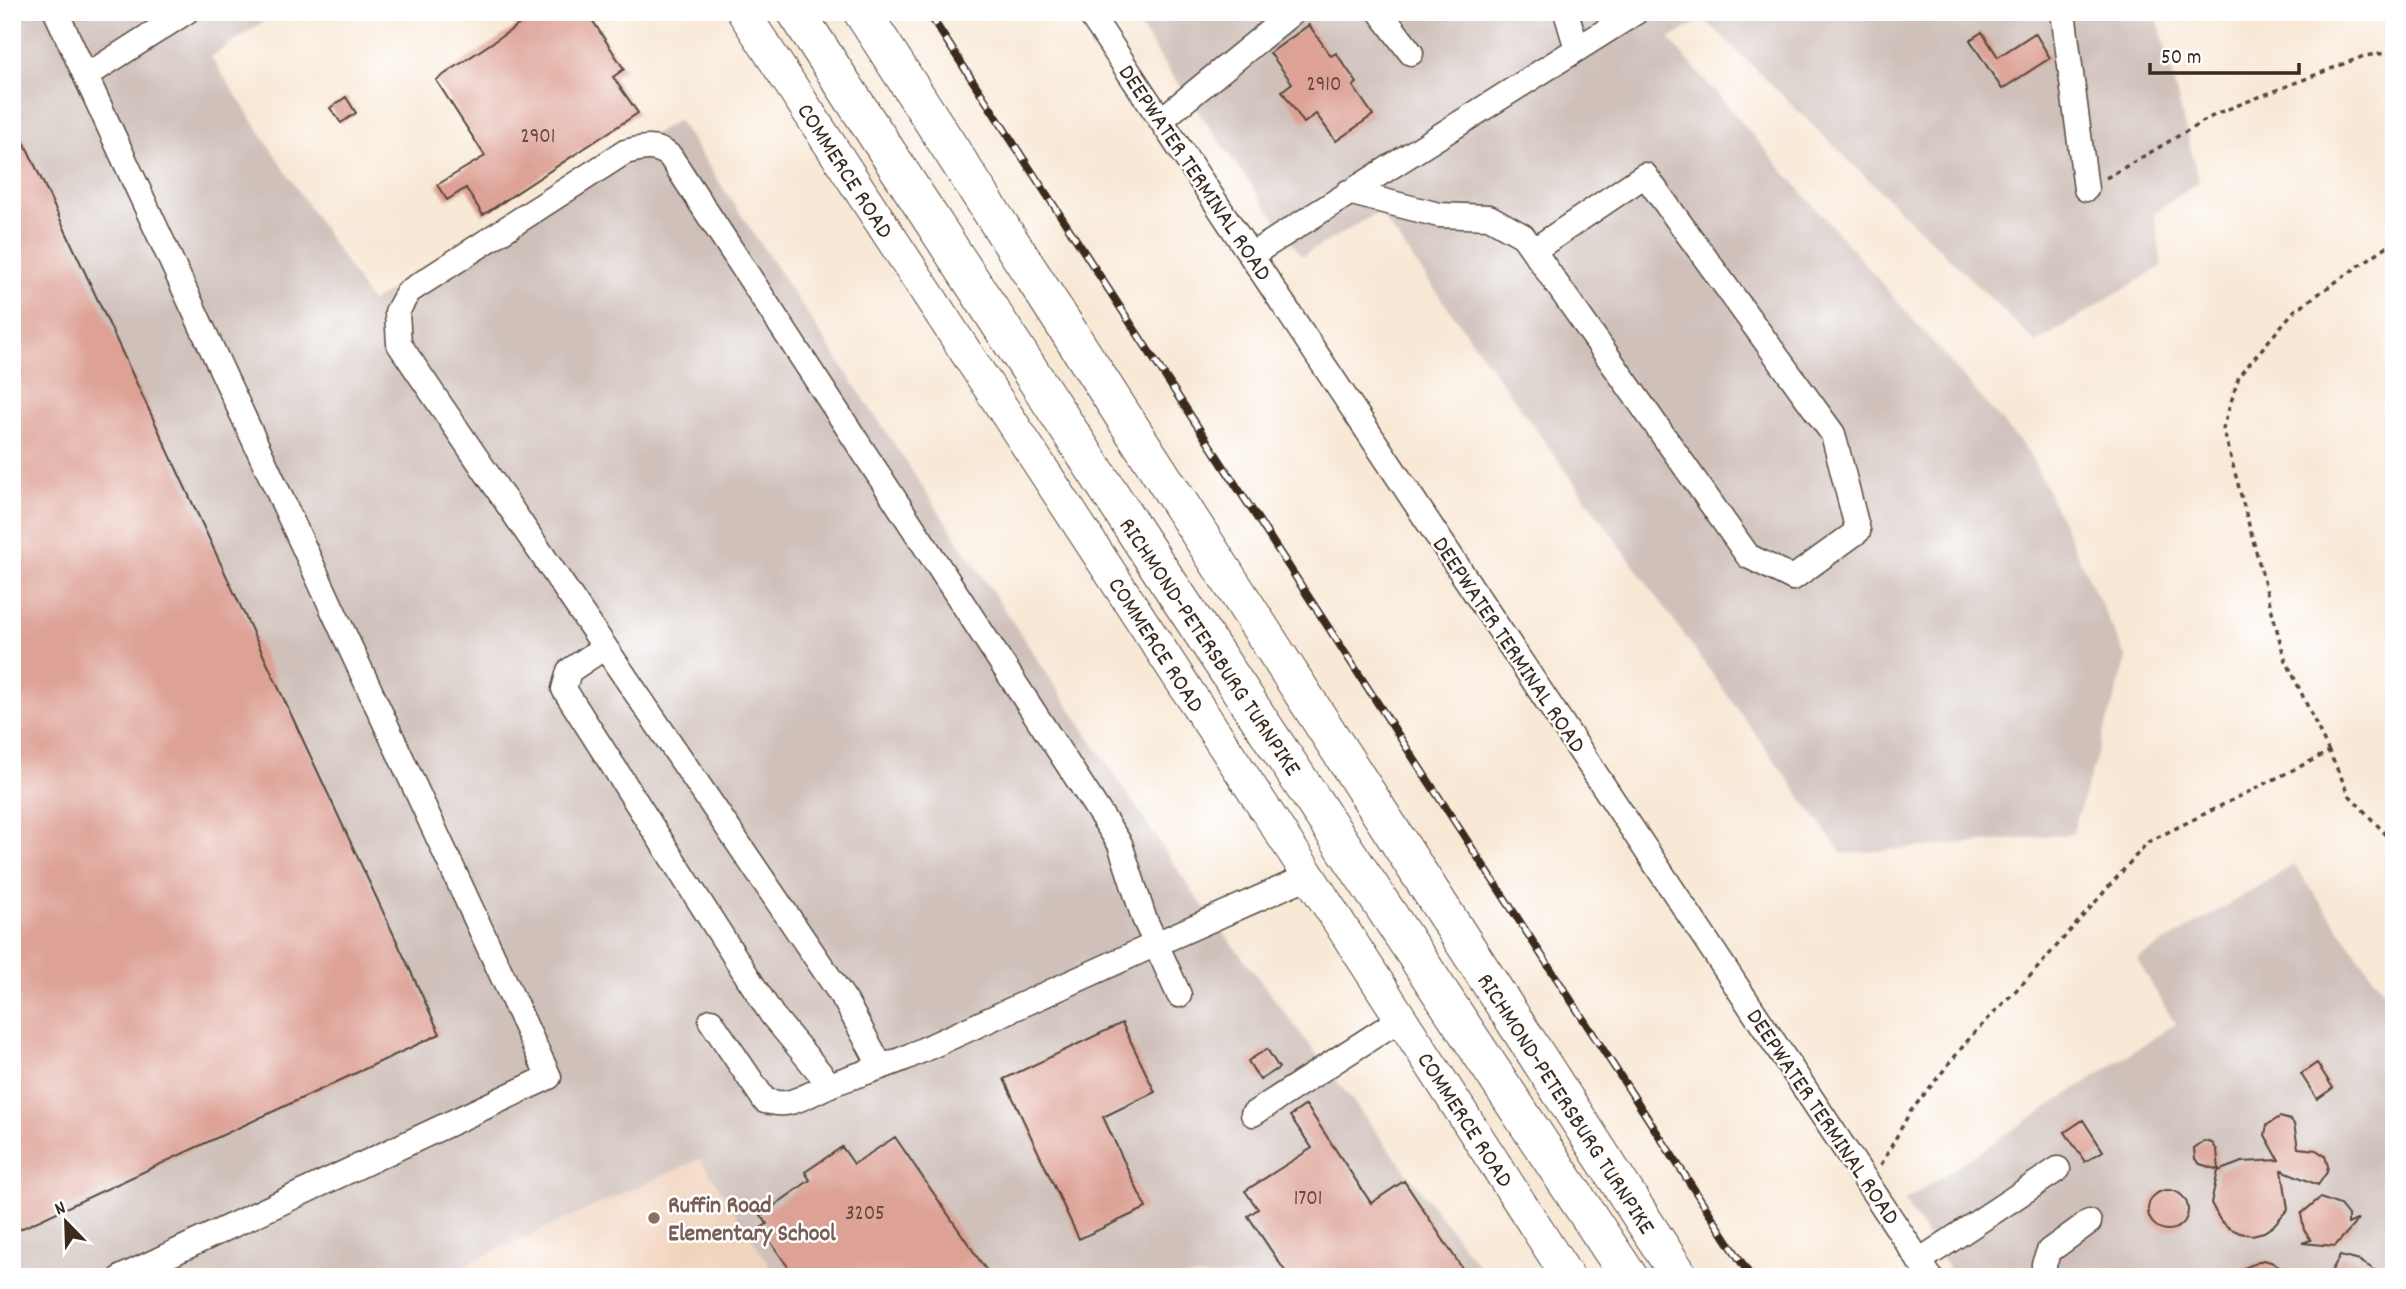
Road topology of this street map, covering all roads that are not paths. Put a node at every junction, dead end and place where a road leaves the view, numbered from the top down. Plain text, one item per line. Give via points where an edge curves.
1 (56, 12) edge
2 (186, 12) edge
3 (726, 12) edge
4 (743, 12) edge
5 (796, 12) edge
6 (862, 12) edge
7 (1089, 12) edge
8 (1293, 12) edge
9 (1380, 12) edge
10 (1566, 12) edge
11 (1636, 12) edge
12 (2061, 16) edge
13 (1577, 49) junction
14 (1411, 53) dead end
15 (86, 76) junction
16 (1161, 120) junction
17 (2086, 189) road end
18 (1348, 192) junction
19 (1534, 250) junction
20 (1251, 255) junction
21 (605, 647) junction
22 (1301, 879) junction
23 (1156, 944) junction
24 (1179, 995) dead end
25 (710, 1021) dead end
26 (1394, 1023) junction
27 (881, 1067) junction
28 (830, 1085) junction
29 (1253, 1114) dead end
30 (2058, 1169) dead end
31 (2089, 1222) dead end
32 (1924, 1269) edge
33 (122, 1277) edge
34 (1549, 1277) edge
35 (1569, 1277) edge
36 (1629, 1277) edge
37 (1680, 1277) edge
38 (2044, 1277) edge

1 - 15 street
2 - 15 street
3 - 22 main road, COMMERCE ROAD
4 - 22 main road, COMMERCE ROAD
5 - 36 highway, RICHMOND-PETERSBURG TURNPIKE
6 - 37 highway, RICHMOND-PETERSBURG TURNPIKE
7 - 16 street, DEEPWATER TERMINAL ROAD
8 - 16 street
9 - 14 street
10 - 13 street
11 - 13 street
12 - 17 street
13 - 18 street
15 - 33 street via 549,1077
16 - 20 street, DEEPWATER TERMINAL ROAD
18 - 19 street via 1439,215 1489,217 1524,236
18 - 20 street
19 - 19 street via 1748,556 1793,578 1858,531 1833,434 1645,174
20 - 32 street, DEEPWATER TERMINAL ROAD
21 - 23 street via 399,344 397,312 408,292 625,152 646,147 670,156 1119,844
21 - 27 street via 846,1002
21 - 28 street via 569,671 564,689 772,1015
22 - 23 street
22 - 26 main road, COMMERCE ROAD
23 - 24 street
23 - 27 street
25 - 28 street via 765,1101 784,1104
26 - 29 street
26 - 34 main road, COMMERCE ROAD
26 - 35 main road, COMMERCE ROAD
27 - 28 street
30 - 32 street
31 - 38 street via 2049,1251

